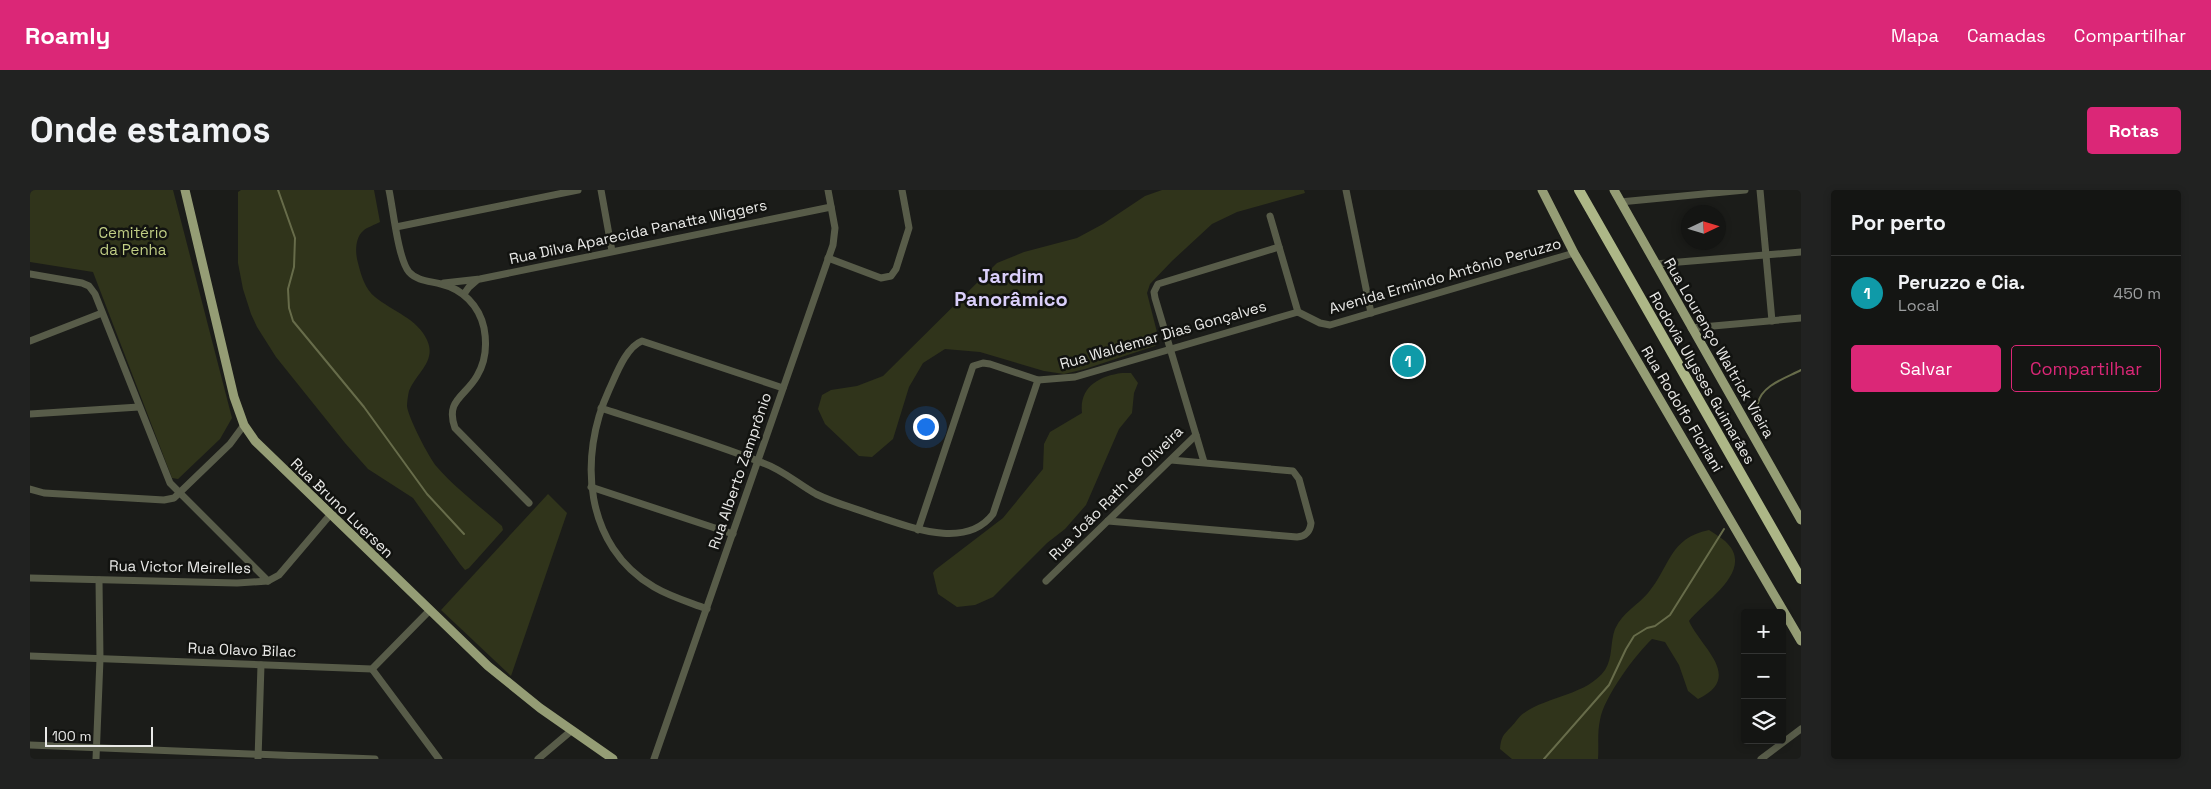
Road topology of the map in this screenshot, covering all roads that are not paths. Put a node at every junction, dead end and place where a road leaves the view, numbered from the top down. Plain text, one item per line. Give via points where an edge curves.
1 (185, 190) edge
2 (192, 190) edge
3 (389, 190) edge
4 (578, 190) edge
5 (601, 190) edge
6 (828, 190) edge
7 (902, 190) edge
8 (1346, 190) edge
9 (1542, 190) edge
10 (1579, 190) edge
11 (1614, 190) edge
12 (1745, 190) edge
13 (1760, 190) edge
14 (188, 201) junction
15 (1620, 202) junction
16 (831, 207) junction
17 (1270, 216) dead end
18 (396, 227) junction
19 (1279, 247) junction
20 (612, 252) junction
21 (1801, 252) edge
22 (1574, 253) junction
23 (1766, 255) junction
24 (828, 258) junction
25 (1655, 264) junction
26 (30, 274) edge
27 (480, 278) junction
28 (441, 284) junction
29 (464, 294) junction
30 (1298, 312) junction
31 (102, 313) junction
32 (1371, 314) junction
33 (1801, 318) edge
34 (1772, 321) junction
35 (1691, 328) junction
36 (30, 341) edge
37 (1170, 349) junction
38 (1038, 380) junction
39 (783, 388) junction
40 (139, 407) junction
41 (601, 408) junction
42 (30, 414) edge
43 (244, 426) junction
44 (1196, 435) junction
45 (1171, 460) junction
46 (758, 461) junction
47 (1204, 462) junction
48 (591, 487) junction
49 (30, 489) edge
50 (181, 493) junction
51 (529, 503) dead end
52 (330, 515) junction
53 (1801, 520) edge
54 (1108, 521) junction
55 (918, 530) junction
56 (733, 534) junction
57 (30, 578) edge
58 (1801, 579) edge
59 (99, 580) junction
60 (268, 581) junction
61 (1046, 581) dead end
62 (707, 609) junction
63 (429, 611) junction
64 (1801, 641) edge
65 (30, 656) edge
66 (100, 659) junction
67 (261, 665) junction
68 (372, 669) junction
69 (1801, 729) edge
70 (572, 731) junction
71 (30, 745) edge
72 (96, 748) junction
73 (258, 757) edge
74 (96, 759) edge
75 (375, 759) edge
76 (439, 759) edge
77 (538, 759) edge
78 (613, 759) edge
79 (654, 759) edge
80 (1761, 759) edge

1 - 14 main road, Rua Bruno Luersen
2 - 14 main road
3 - 18 street
4 - 18 street
5 - 20 street
6 - 16 street, Rua Alberto Zamprônio
7 - 24 street via 909,228 891,276 881,278
8 - 32 street
9 - 22 main road, Rua Rodolfo Floriani
10 - 58 highway, Rodovia Ulysses Guimarães
11 - 15 main road, Rua Lourenço Waltrick Vieira
12 - 15 street
13 - 23 street
14 - 43 main road, Rua Bruno Luersen via 234,397
15 - 25 main road, Rua Lourenço Waltrick Vieira
16 - 20 street, Rua Dilva Aparecida Panatta Wiggers
16 - 24 street, Rua Alberto Zamprônio via 834,237
17 - 19 street
18 - 28 street via 408,271 420,279
19 - 30 street
19 - 37 street, Rua João Rath de Oliveira via 1158,284 1155,298
20 - 27 street, Rua Dilva Aparecida Panatta Wiggers
21 - 23 street
22 - 32 street, Avenida Ermindo Antônio Peruzzo
22 - 64 main road, Rua Rodolfo Floriani
23 - 25 street
23 - 34 street
24 - 39 street, Rua Alberto Zamprônio
25 - 35 main road, Rua Lourenço Waltrick Vieira
26 - 31 street via 88,286
27 - 28 street, Rua Dilva Aparecida Panatta Wiggers
27 - 29 street
28 - 29 street via 452,286
29 - 51 street via 479,313 486,348 477,376 454,406 452,420 460,434
30 - 32 street, Avenida Ermindo Antônio Peruzzo via 1330,325
30 - 37 street, Rua Waldemar Dias Gonçalves
31 - 36 street
31 - 40 street
33 - 34 street
34 - 35 street
35 - 53 main road, Rua Lourenço Waltrick Vieira
37 - 38 street, Rua Waldemar Dias Gonçalves via 1075,377
37 - 44 street, Rua João Rath de Oliveira
38 - 55 street via 997,506 989,520 966,531 936,534
38 - 55 street, Rua Waldemar Dias Gonçalves via 990,364 977,364 970,371
39 - 41 street via 642,341 633,347
39 - 46 street, Rua Alberto Zamprônio
40 - 42 street
40 - 50 street via 170,483
41 - 46 street
41 - 48 street via 590,454
43 - 50 street
43 - 52 main road, Rua Bruno Luersen via 267,455
44 - 45 street, Rua João Rath de Oliveira
44 - 47 street
45 - 47 street
45 - 54 street, Rua João Rath de Oliveira
46 - 55 street via 823,497
46 - 56 street, Rua Alberto Zamprônio
47 - 54 street via 1296,473 1311,523 1308,533 1297,538
48 - 56 street
48 - 62 street via 603,529 623,560 653,587
49 - 50 street via 44,493 164,500
50 - 60 street
52 - 60 street, Rua Victor Meirelles via 279,575
52 - 63 main road, Rua Bruno Luersen
54 - 61 street, Rua João Rath de Oliveira
56 - 62 street, Rua Alberto Zamprônio
57 - 59 street, Rua Victor Meirelles
59 - 60 street, Rua Victor Meirelles
59 - 66 street
62 - 79 street, Rua Alberto Zamprônio
63 - 68 street
63 - 70 main road, Rua Bruno Luersen via 506,682
65 - 66 street, Rua Olavo Bilac
66 - 67 street, Rua Olavo Bilac
66 - 72 street
67 - 68 street, Rua Olavo Bilac
67 - 73 street
68 - 76 street
69 - 80 street
70 - 77 street
70 - 78 main road, Rua Bruno Luersen
71 - 72 street
72 - 73 street
72 - 74 street
73 - 75 street

